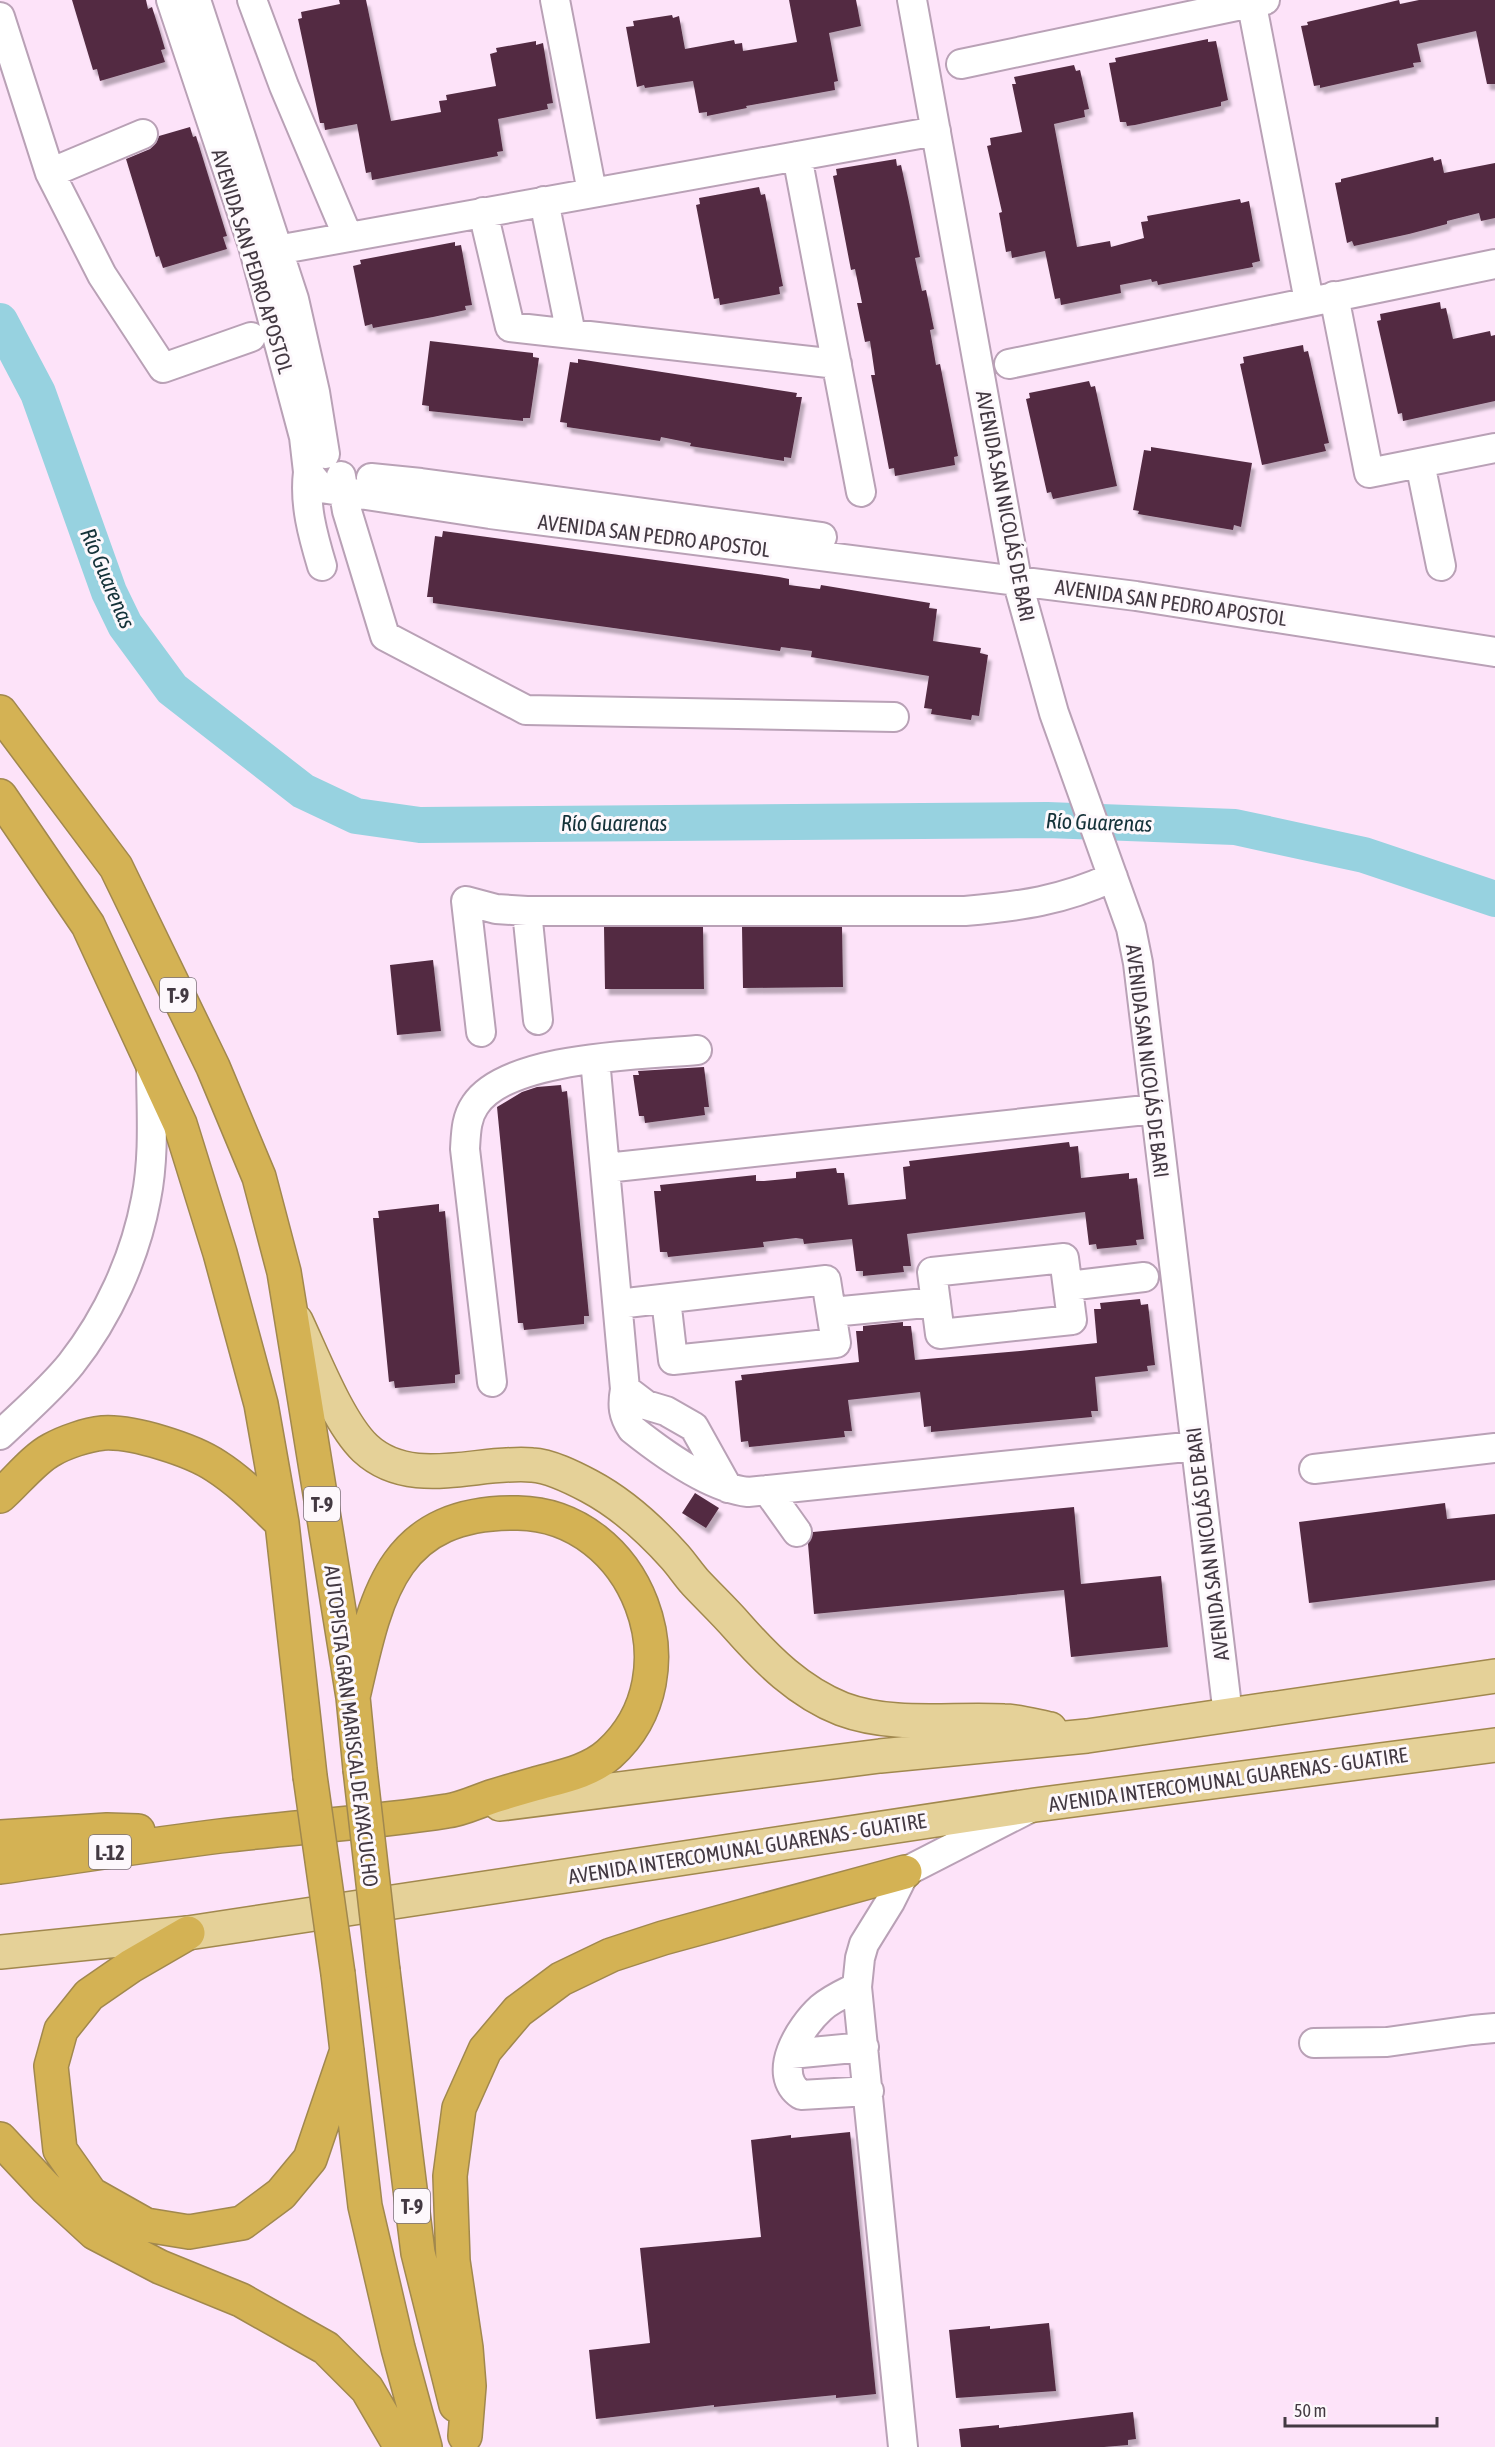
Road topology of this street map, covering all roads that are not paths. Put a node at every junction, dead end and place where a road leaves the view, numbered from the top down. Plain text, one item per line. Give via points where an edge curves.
1 (171, 0) edge
2 (196, 0) edge
3 (252, 0) edge
4 (555, 0) edge
5 (912, 0) edge
6 (1256, 1) edge
7 (1, 22) edge
8 (961, 64) dead end
9 (936, 131) junction
10 (143, 134) dead end
11 (797, 156) junction
12 (50, 173) junction
13 (592, 192) junction
14 (544, 201) junction
15 (483, 212) junction
16 (348, 237) junction
17 (277, 250) junction
18 (1495, 264) edge
19 (1322, 299) junction
20 (571, 334) junction
21 (250, 337) dead end
22 (837, 364) junction
23 (1009, 364) dead end
24 (1495, 448) edge
25 (1420, 463) junction
26 (308, 472) junction
27 (342, 484) junction
28 (861, 492) dead end
29 (322, 566) dead end
30 (1441, 566) dead end
31 (1015, 570) junction
32 (1495, 634) edge
33 (1495, 652) edge
34 (0, 712) edge
35 (894, 717) dead end
36 (0, 796) edge
37 (1116, 886) junction
38 (527, 911) junction
39 (537, 1020) dead end
40 (481, 1032) dead end
41 (698, 1050) dead end
42 (595, 1059) junction
43 (151, 1063) junction
44 (1155, 1109) junction
45 (606, 1168) junction
46 (1144, 1277) dead end
47 (1068, 1286) junction
48 (666, 1299) junction
49 (936, 1302) junction
50 (618, 1304) junction
51 (290, 1310) junction
52 (832, 1312) junction
53 (492, 1382) dead end
54 (626, 1389) junction
55 (0, 1435) edge
56 (1196, 1446) junction
57 (1495, 1448) edge
58 (1314, 1468) dead end
59 (728, 1488) junction
60 (767, 1490) junction
61 (0, 1496) edge
62 (282, 1523) junction
63 (796, 1532) dead end
64 (1495, 1676) edge
65 (353, 1697) junction
66 (1228, 1715) junction
67 (1087, 1736) junction
68 (1495, 1745) edge
69 (1035, 1805) junction
70 (451, 1811) junction
71 (0, 1836) edge
72 (220, 1836) junction
73 (0, 1867) edge
74 (905, 1872) junction
75 (188, 1933) junction
76 (0, 1952) edge
77 (857, 1987) junction
78 (1495, 2028) edge
79 (1314, 2043) dead end
80 (864, 2048) junction
81 (346, 2050) junction
82 (791, 2054) junction
83 (868, 2091) junction
84 (0, 2139) edge
85 (467, 2441) edge
86 (401, 2447) edge
87 (425, 2447) edge
88 (903, 2447) edge

1 - 26 street, AVENIDA SAN PEDRO APOSTOL via 253,246 304,437
2 - 17 street, AVENIDA SAN PEDRO APOSTOL
3 - 16 street
4 - 13 street
5 - 9 street, AVENIDA SAN NICOLÁS DE BARI
6 - 8 street
6 - 19 street
7 - 12 street
9 - 11 street
9 - 31 street, AVENIDA SAN NICOLÁS DE BARI
10 - 12 street
11 - 13 street
11 - 22 street
12 - 21 street via 102,275 163,368
13 - 14 street
14 - 15 street
14 - 20 street
15 - 16 street
15 - 20 street via 510,327
16 - 17 street
17 - 27 street, AVENIDA SAN PEDRO APOSTOL via 294,299 327,470
18 - 19 street
19 - 23 street
19 - 25 street via 1369,473
20 - 22 street
22 - 28 street
24 - 25 street
25 - 30 street
26 - 27 street, AVENIDA SAN PEDRO APOSTOL via 321,488
26 - 29 street via 306,489
27 - 31 street, AVENIDA SAN PEDRO APOSTOL via 421,483 937,553
27 - 35 street via 346,511 385,636 526,710
31 - 32 street, AVENIDA SAN PEDRO APOSTOL
31 - 33 street, AVENIDA SAN PEDRO APOSTOL via 1212,607
31 - 37 street, AVENIDA SAN NICOLÁS DE BARI via 1053,713
34 - 51 highway, AUTOPISTA GRAN MARISCAL DE AYACUCHO / T-9 via 116,867 127,888 213,1066 259,1177
36 - 43 highway, T-9 via 88,925
37 - 38 street via 1024,906 965,911
37 - 44 street, AVENIDA SAN NICOLÁS DE BARI via 1138,963
38 - 39 street
38 - 40 street via 496,909 466,901
41 - 42 street
42 - 45 street
42 - 53 street via 537,1069 497,1085 475,1104 466,1123 465,1149
43 - 55 street via 147,1198 126,1269 70,1364
43 - 62 highway, T-9 via 180,1124 220,1253 261,1404
44 - 45 street
44 - 56 street, AVENIDA SAN NICOLÁS DE BARI
45 - 50 street
46 - 47 street
47 - 49 street via 1064,1258 932,1272
47 - 49 street via 1072,1320 940,1334
48 - 50 street
48 - 52 street via 826,1280
48 - 52 street via 673,1360 836,1343
49 - 52 street
50 - 54 street
51 - 65 highway, AUTOPISTA GRAN MARISCAL DE AYACUCHO / T-9
51 - 67 main road via 342,1416 365,1448 402,1468 435,1472 534,1465 589,1486 637,1520 676,1557 693,1581 771,1663 816,1696 864,1716 1006,1720
54 - 59 street via 646,1406 666,1411 694,1427
54 - 59 street via 622,1406 632,1429 712,1483
56 - 60 street
56 - 66 street, AVENIDA SAN NICOLÁS DE BARI
57 - 58 street
59 - 60 street
60 - 63 street
61 - 62 highway via 49,1451 104,1433 143,1438 215,1465
62 - 81 highway, T-9, bridge
64 - 66 main road
65 - 70 highway via 371,1618 384,1588 405,1554 418,1540 438,1529 492,1514 532,1514 576,1529 617,1559 643,1606 652,1659 649,1684 626,1735 607,1756 580,1771
65 - 85 highway, AUTOPISTA GRAN MARISCAL DE AYACUCHO / T-9, bridge via 418,2253 448,2381
66 - 67 main road
67 - 70 main road via 879,1756
68 - 69 main road, AVENIDA INTERCOMUNAL GUARENAS - GUATIRE
69 - 74 street
69 - 75 main road, AVENIDA INTERCOMUNAL GUARENAS - GUATIRE
70 - 72 highway
71 - 72 highway via 186,1829
72 - 73 highway, L-12
74 - 77 street via 864,1944
74 - 85 highway via 611,1955 561,1979 519,2011 485,2050 459,2108 450,2176 453,2261 469,2386
75 - 76 main road, AVENIDA INTERCOMUNAL GUARENAS - GUATIRE
75 - 81 highway via 89,1995 61,2030 51,2066 60,2150 91,2194 146,2225 189,2232 242,2223 281,2194 310,2159
77 - 80 street
77 - 82 street via 820,2009 804,2027
78 - 79 street via 1388,2042
80 - 82 street
80 - 83 street
81 - 87 highway, T-9 via 365,2206
82 - 83 street via 788,2080 801,2095
83 - 88 street
84 - 86 highway via 95,2233 160,2267 241,2300 326,2348 367,2389

